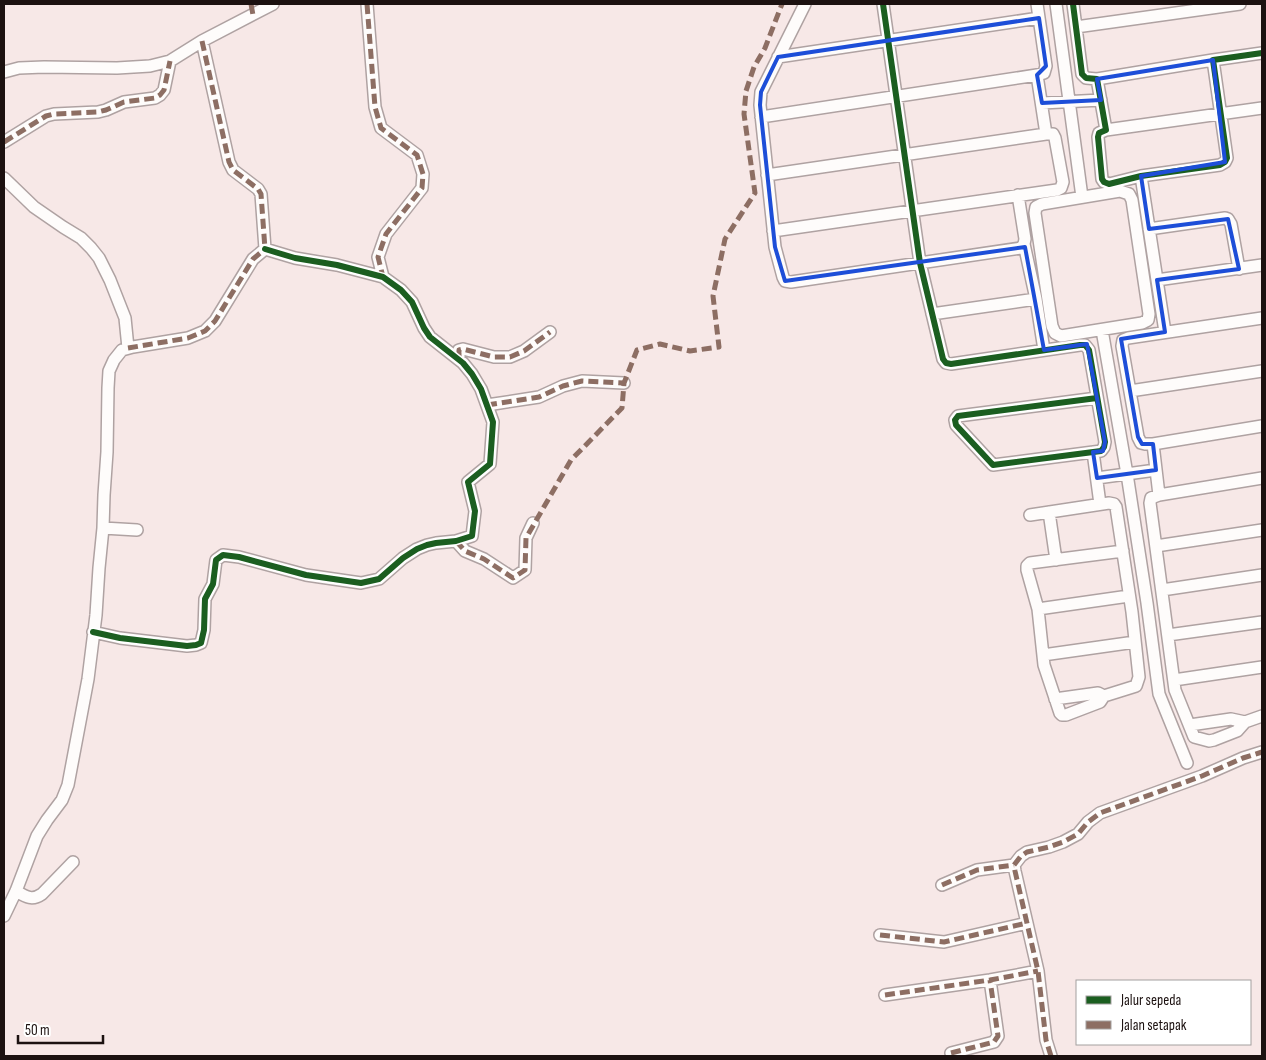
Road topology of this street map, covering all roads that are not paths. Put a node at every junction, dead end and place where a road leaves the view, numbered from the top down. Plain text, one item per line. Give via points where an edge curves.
1 (274, 4) edge
2 (367, 4) edge
3 (805, 4) edge
4 (883, 4) edge
5 (1037, 4) edge
6 (1056, 4) edge
7 (1073, 4) edge
8 (1240, 4) edge
9 (1039, 18) junction
10 (1076, 26) junction
11 (888, 40) junction
12 (202, 41) junction
13 (1262, 53) edge
14 (778, 57) junction
15 (1213, 60) junction
16 (170, 61) junction
17 (4, 72) edge
18 (1037, 75) junction
19 (1097, 79) junction
20 (896, 96) junction
21 (1101, 100) junction
22 (1069, 102) junction
23 (1042, 103) junction
24 (1262, 108) edge
25 (1220, 114) junction
26 (761, 117) junction
27 (1106, 130) junction
28 (1046, 134) junction
29 (4, 142) edge
30 (904, 155) junction
31 (767, 175) junction
32 (1141, 176) junction
33 (4, 178) edge
34 (1018, 195) junction
35 (1082, 197) junction
36 (912, 211) junction
37 (1149, 228) junction
38 (773, 231) junction
39 (1024, 244) junction
40 (266, 249) junction
41 (920, 263) junction
42 (1262, 265) edge
43 (1239, 269) junction
44 (383, 277) junction
45 (1157, 280) junction
46 (1036, 299) junction
47 (932, 314) junction
48 (1262, 318) edge
49 (1102, 330) junction
50 (550, 332) dead end
51 (1165, 332) junction
52 (128, 348) junction
53 (1044, 350) junction
54 (459, 358) junction
55 (1262, 372) edge
56 (624, 383) dead end
57 (1130, 391) junction
58 (1097, 398) junction
59 (487, 405) junction
60 (1262, 426) edge
61 (1152, 444) junction
62 (1093, 452) junction
63 (1156, 470) junction
64 (1127, 474) junction
65 (1097, 478) junction
66 (1262, 478) edge
67 (1160, 495) junction
68 (1100, 504) junction
69 (1049, 512) junction
70 (1030, 515) dead end
71 (533, 523) dead end
72 (103, 528) junction
73 (137, 530) dead end
74 (1262, 530) edge
75 (456, 541) junction
76 (1156, 546) junction
77 (1122, 551) junction
78 (1056, 560) junction
79 (1262, 575) edge
80 (1162, 590) junction
81 (1129, 596) junction
82 (1038, 609) junction
83 (1262, 622) edge
84 (93, 632) junction
85 (1168, 635) junction
86 (1135, 642) junction
87 (1043, 655) junction
88 (1262, 667) edge
89 (1174, 680) junction
90 (1104, 696) junction
91 (1055, 699) junction
92 (1262, 716) edge
93 (1245, 722) junction
94 (1190, 725) junction
95 (1262, 752) edge
96 (1187, 763) dead end
97 (73, 862) dead end
98 (1014, 865) junction
99 (942, 885) dead end
100 (16, 891) junction
101 (4, 916) edge
102 (1026, 923) junction
103 (880, 935) dead end
104 (1038, 971) junction
105 (990, 980) junction
106 (885, 995) dead end
107 (951, 1053) dead end
108 (1051, 1056) edge

1 - 12 street
2 - 44 street via 375,108 381,128 417,155 423,174 422,188 386,234 378,257
3 - 14 street
4 - 11 street
5 - 9 street
6 - 22 street
7 - 10 street
8 - 10 street
9 - 11 street
9 - 18 street via 1046,66 1044,73
10 - 19 street via 1082,74 1086,78
11 - 14 street
11 - 20 street
12 - 16 street
12 - 40 street via 233,170 261,194
13 - 15 street
14 - 26 street via 761,92
15 - 19 street
15 - 25 street
16 - 17 street via 140,67 44,67
16 - 29 street via 165,87 160,95 124,102 106,110 46,116
18 - 20 street
18 - 23 street
19 - 21 street
20 - 26 street
20 - 30 street
21 - 22 street
21 - 27 street
22 - 23 street
22 - 35 street
23 - 28 street
24 - 25 street
25 - 27 street
25 - 32 street via 1225,162
26 - 31 street
27 - 32 street via 1098,136 1104,182 1109,184
28 - 30 street
28 - 34 street via 1053,134 1055,138 1061,188
30 - 31 street
30 - 36 street
31 - 38 street
32 - 37 street
33 - 52 street via 34,207 92,248 110,280 125,318
34 - 36 street
34 - 39 street
35 - 49 street via 1036,207 1036,222 1055,332 1061,336
35 - 49 street via 1120,191 1129,194 1148,304 1148,320
36 - 38 street
36 - 41 street
37 - 43 street via 1228,219
37 - 45 street
38 - 41 street via 785,281
39 - 41 street via 1020,248
39 - 46 street
40 - 44 street
40 - 52 street via 253,259 215,321 204,331 188,338
41 - 47 street
42 - 43 street
43 - 45 street
44 - 54 street via 412,302 430,337
45 - 51 street
46 - 47 street
46 - 53 street
47 - 53 street via 946,363
48 - 51 street
49 - 64 street
50 - 54 street via 510,358 463,349 459,350
51 - 57 street via 1123,340
52 - 72 street via 116,357 109,371
53 - 58 street via 1085,346 1089,350
54 - 59 street via 481,389
55 - 57 street
56 - 59 street via 582,381 539,397
57 - 61 street via 1138,437 1141,443
58 - 62 street via 1105,442 1101,451
58 - 62 street via 958,416 956,420 956,425 993,465
59 - 75 street via 493,422 490,464 468,482 475,511 472,536
60 - 61 street
61 - 63 street
62 - 65 street
63 - 64 street
63 - 67 street
64 - 65 street
64 - 96 street via 1158,694
65 - 68 street
66 - 67 street
67 - 76 street via 1151,498 1150,503
68 - 69 street
68 - 77 street via 1109,503 1116,507
69 - 70 street
69 - 78 street
71 - 75 street via 526,538 525,570 513,578 465,551
72 - 73 street
72 - 84 street
74 - 76 street
75 - 84 street via 422,547 403,558 379,579 361,582 306,575 224,555 216,560 213,584 205,599 204,630 201,642 196,645 120,638
76 - 80 street
77 - 78 street
77 - 81 street
78 - 82 street via 1027,566
79 - 80 street
80 - 85 street
81 - 82 street
81 - 86 street
82 - 87 street
83 - 85 street
84 - 100 street via 88,679 68,785 62,800 37,836
85 - 89 street
86 - 87 street
86 - 90 street via 1139,677 1136,686
87 - 91 street
88 - 89 street
89 - 94 street
90 - 91 street via 1098,693
90 - 91 street via 1100,702 1066,715 1060,713
92 - 93 street
93 - 94 street via 1231,719
93 - 94 street via 1237,731 1209,741 1194,737
95 - 98 street via 1100,814 1078,834 1028,852
97 - 100 street via 38,897 29,898
98 - 99 street via 977,870
98 - 102 street
100 - 101 street
102 - 103 street via 944,942
102 - 104 street
104 - 105 street
104 - 108 street via 1046,1040
105 - 106 street
105 - 107 street via 998,1039

